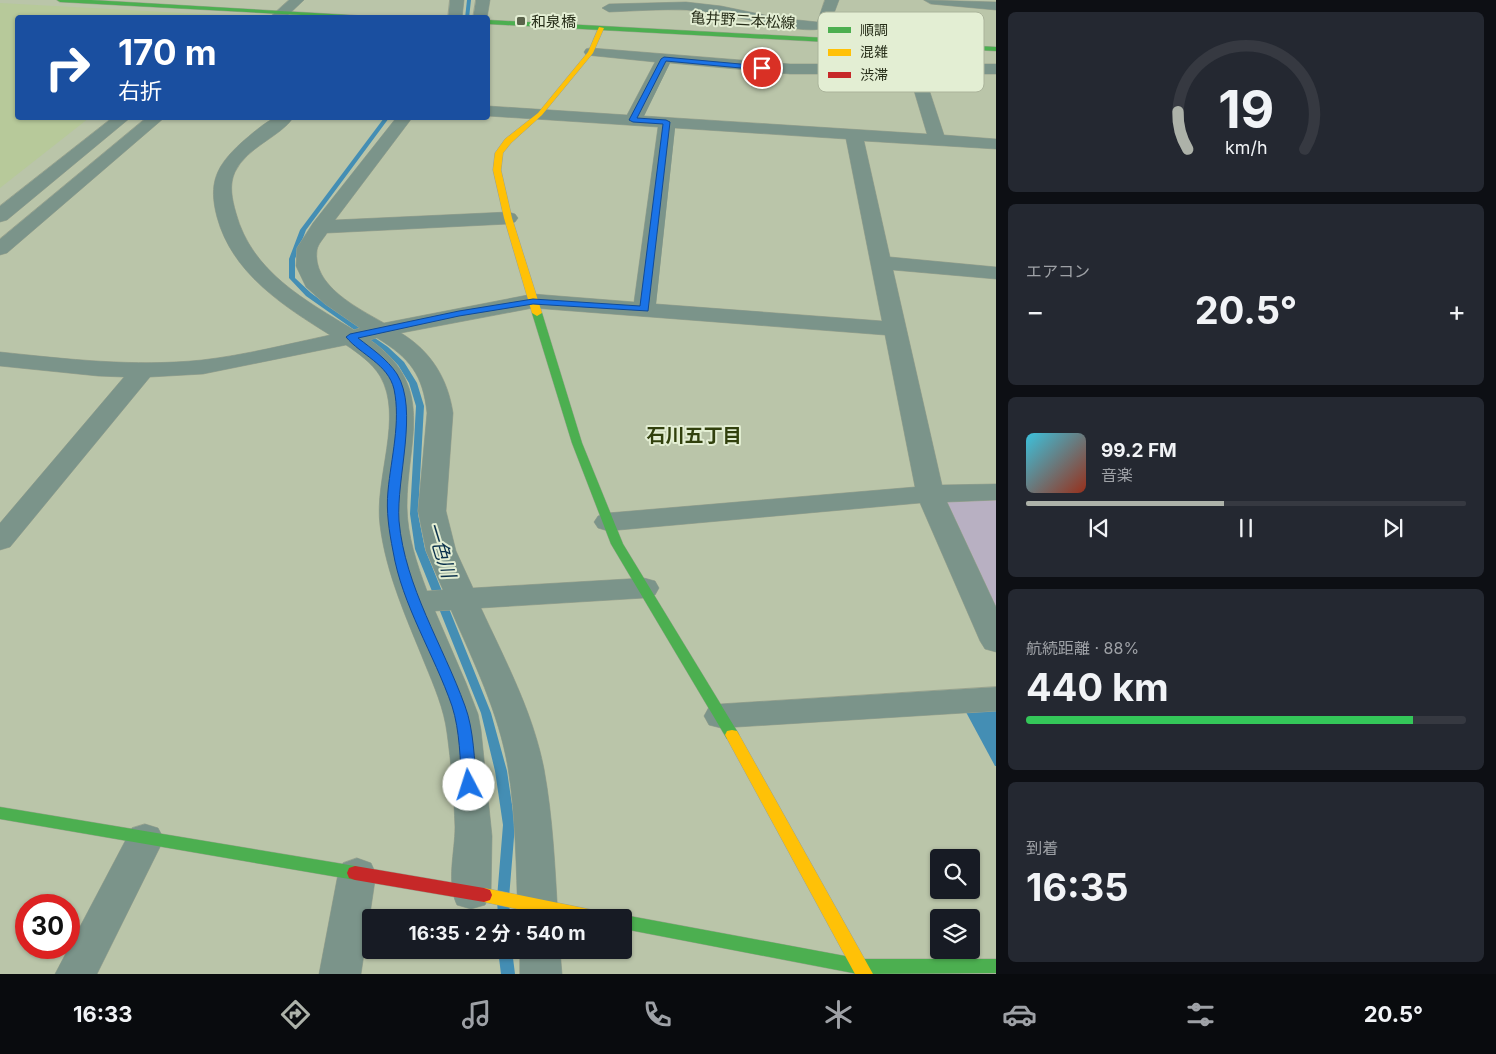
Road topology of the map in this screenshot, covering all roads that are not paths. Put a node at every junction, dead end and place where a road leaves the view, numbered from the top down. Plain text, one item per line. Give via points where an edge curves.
1 (60, 0) edge
2 (297, 0) edge
3 (457, 0) edge
4 (483, 0) edge
5 (832, 0) edge
6 (931, 0) edge
7 (950, 1) edge
8 (611, 4) edge
9 (996, 6) edge
10 (828, 12) edge
11 (251, 14) edge
12 (280, 15) edge
13 (455, 15) edge
14 (480, 15) edge
15 (490, 22) edge
16 (818, 26) edge
17 (600, 28) junction
18 (818, 39) edge
19 (991, 48) edge
20 (590, 52) junction
21 (664, 59) junction
22 (996, 64) edge
23 (818, 69) edge
24 (922, 92) edge
25 (490, 112) edge
26 (540, 114) junction
27 (120, 120) edge
28 (154, 120) edge
29 (283, 120) edge
30 (402, 120) edge
31 (633, 120) junction
32 (666, 122) junction
33 (854, 134) junction
34 (937, 140) junction
35 (996, 144) edge
36 (0, 216) edge
37 (508, 218) junction
38 (320, 227) junction
39 (0, 249) edge
40 (882, 263) junction
41 (996, 273) edge
42 (533, 301) junction
43 (644, 309) junction
44 (896, 329) junction
45 (382, 330) junction
46 (350, 337) junction
47 (0, 359) edge
48 (143, 370) junction
49 (996, 492) edge
50 (930, 494) junction
51 (608, 522) junction
52 (0, 542) edge
53 (644, 588) junction
54 (462, 599) junction
55 (416, 602) junction
56 (996, 641) edge
57 (996, 699) edge
58 (721, 716) junction
59 (0, 813) edge
60 (145, 839) junction
61 (358, 874) junction
62 (480, 895) junction
63 (534, 909) edge
64 (632, 924) edge
65 (540, 959) edge
66 (996, 966) edge
67 (863, 971) edge
68 (76, 974) edge
69 (340, 974) edge
70 (540, 974) edge

1 - 11 street
2 - 12 street
3 - 13 street
4 - 14 street
5 - 10 street
6 - 7 street
7 - 9 street
8 - 16 street via 686,6
8 - 17 street
11 - 12 street
15 - 17 street, 亀井野二本松線
17 - 18 street, 亀井野二本松線
17 - 20 street
19 - 22 street
20 - 21 street
20 - 26 street
21 - 23 street
21 - 31 street
24 - 34 street
25 - 26 street
26 - 31 street
26 - 37 street via 499,153 497,170
27 - 36 street
28 - 39 street
29 - 46 street via 236,158 227,170 222,193 224,209 238,245 276,288 300,307
30 - 38 street
31 - 32 street
32 - 33 street
32 - 43 street
33 - 34 street
33 - 40 street
34 - 35 street
37 - 38 street
37 - 42 street
38 - 45 street via 307,248 307,266 314,282 356,316
40 - 41 street
40 - 44 street
42 - 43 street
42 - 45 street
42 - 51 street via 577,443
43 - 44 street
44 - 50 street
45 - 46 street
45 - 54 street via 405,345 421,361 438,396 440,413 432,511 441,551
46 - 48 street via 203,367
46 - 55 street via 382,362 398,388 402,417 393,521 406,579
47 - 48 street
48 - 52 street
49 - 50 street
50 - 51 street
50 - 56 street
51 - 53 street via 617,544
53 - 54 street
53 - 58 street
54 - 55 street
54 - 63 street via 510,709 526,767 533,820
55 - 62 street via 459,708
57 - 58 street
58 - 67 street
59 - 60 street
60 - 61 street
60 - 68 street
61 - 62 street
61 - 69 street
62 - 63 street
64 - 67 street
65 - 70 street
66 - 67 street

